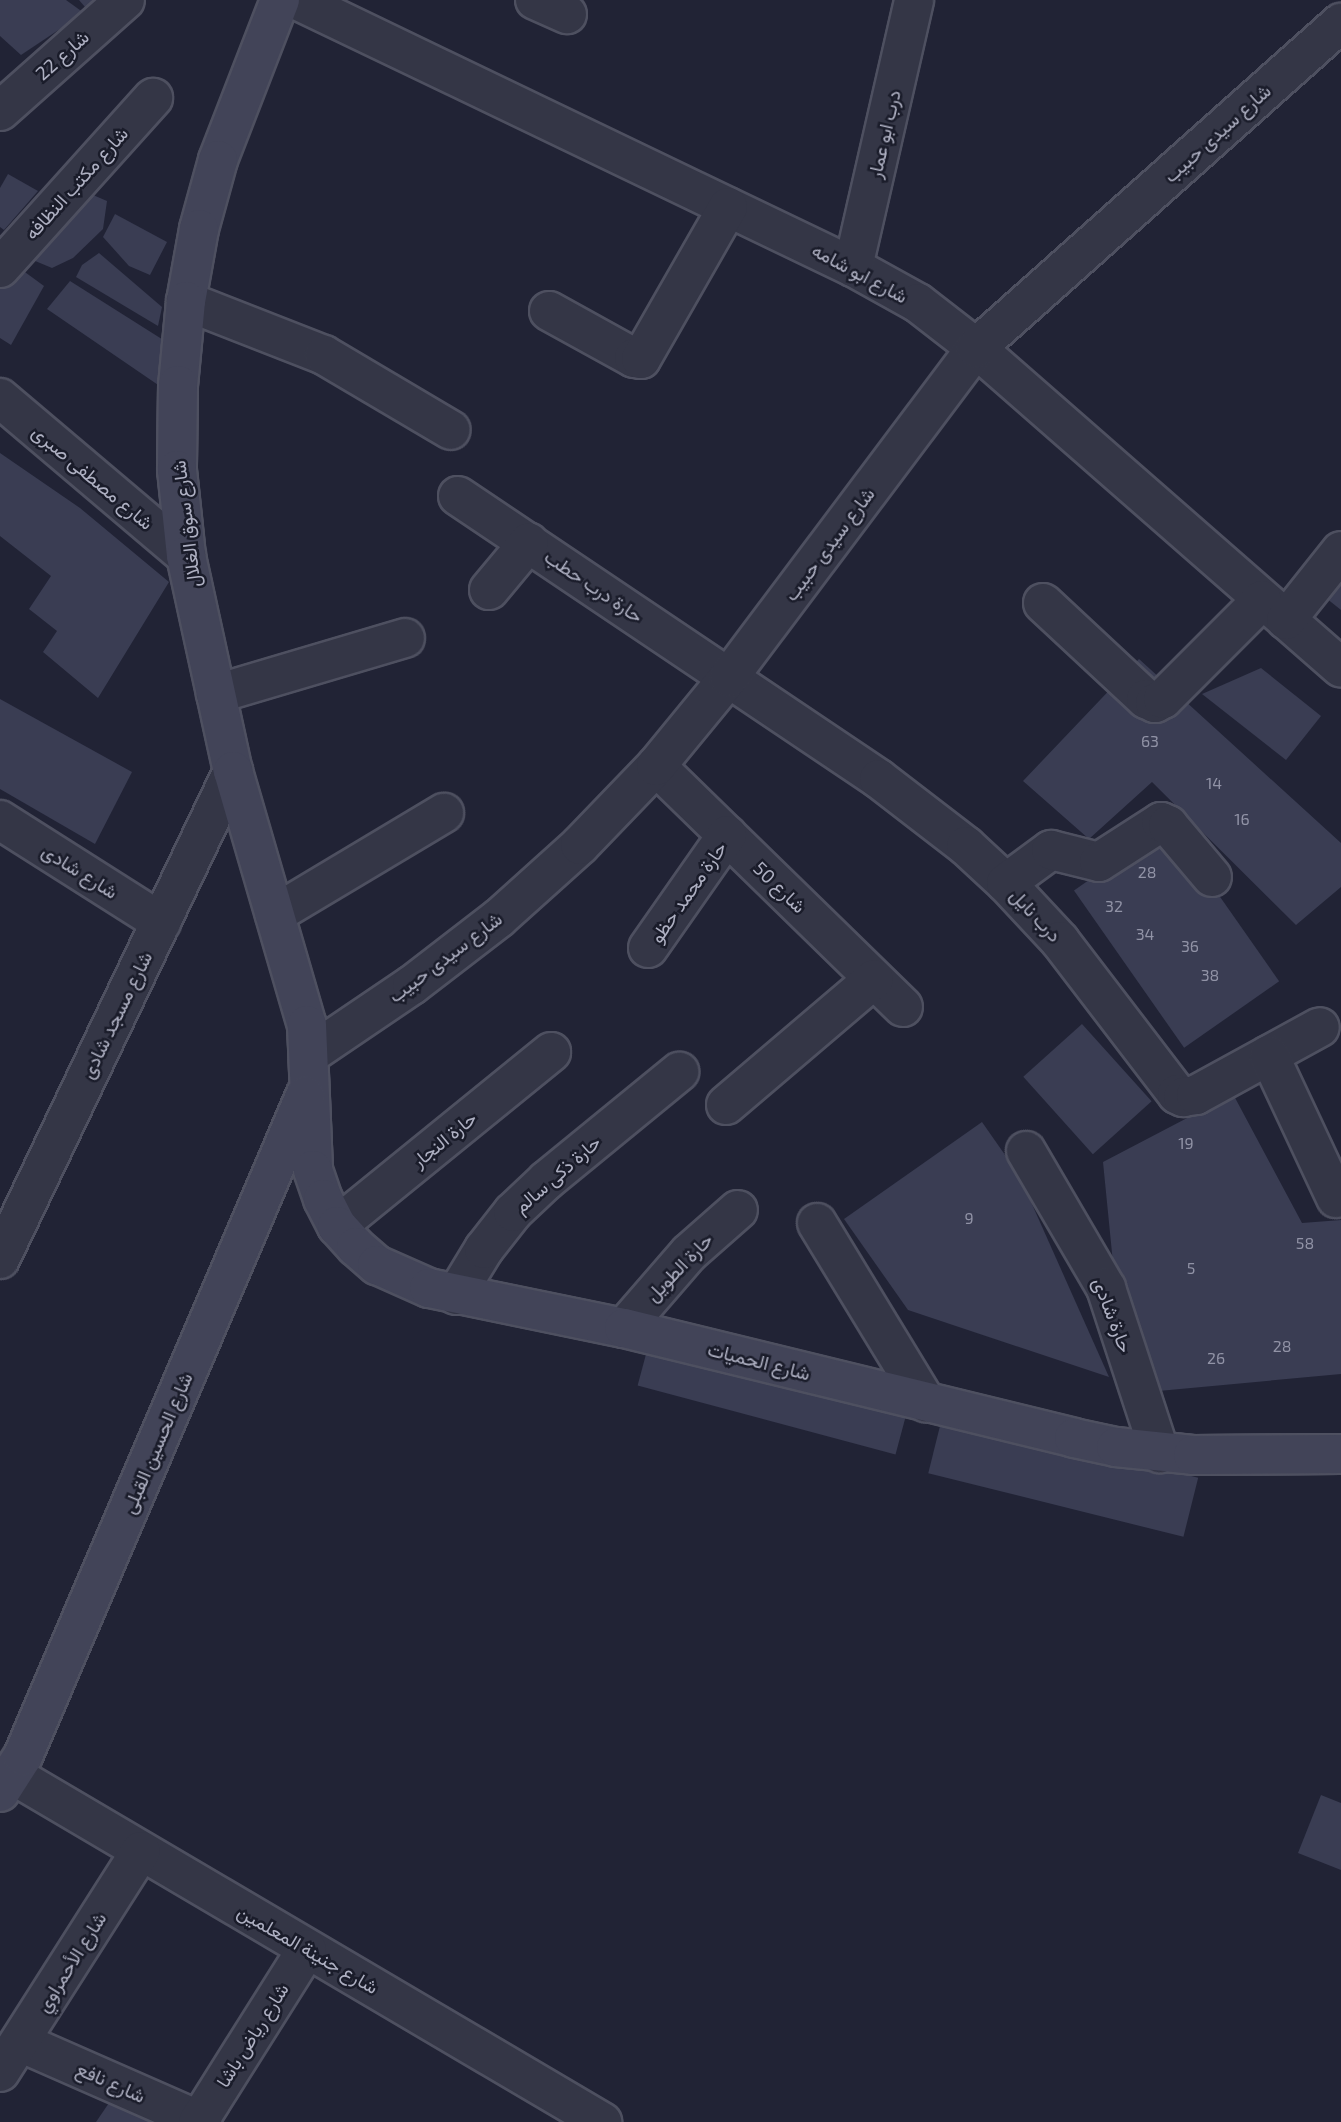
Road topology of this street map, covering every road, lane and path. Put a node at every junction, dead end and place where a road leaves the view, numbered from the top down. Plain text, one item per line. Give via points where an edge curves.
1 (125, 0) edge
2 (280, 0) edge
3 (297, 0) edge
4 (914, 0) edge
5 (1341, 23) edge
6 (153, 98) dead end
7 (0, 111) edge
8 (729, 206) junction
9 (853, 267) junction
10 (0, 268) edge
11 (186, 301) junction
12 (549, 311) dead end
13 (976, 348) junction
14 (0, 398) edge
15 (451, 430) dead end
16 (458, 496) dead end
17 (529, 542) junction
18 (1341, 551) edge
19 (186, 556) junction
20 (489, 590) dead end
21 (1043, 603) dead end
22 (1274, 610) junction
23 (405, 638) dead end
24 (1341, 668) edge
25 (729, 677) junction
26 (216, 694) junction
27 (656, 766) junction
28 (233, 771) junction
29 (444, 813) dead end
30 (0, 820) edge
31 (727, 835) junction
32 (1212, 877) dead end
33 (1006, 883) junction
34 (275, 914) junction
35 (161, 922) junction
36 (648, 948) dead end
37 (874, 979) junction
38 (903, 1007) dead end
39 (1320, 1027) dead end
40 (551, 1052) dead end
41 (1269, 1055) junction
42 (309, 1072) junction
43 (679, 1072) dead end
44 (726, 1105) dead end
45 (1026, 1151) dead end
46 (1336, 1198) dead end
47 (738, 1210) dead end
48 (817, 1223) dead end
49 (337, 1226) junction
50 (0, 1259) edge
51 (456, 1295) junction
52 (624, 1328) junction
53 (926, 1402) junction
54 (1160, 1453) junction
55 (1341, 1454) edge
56 (7, 1783) edge
57 (141, 1851) junction
58 (307, 1949) junction
59 (8, 2052) edge
60 (200, 2121) edge
61 (603, 2122) edge

1 - 7 street, شارع 22
2 - 11 main road, شارع سوق الغلال via 218,160
3 - 8 street, شارع ابو شامه
4 - 9 street, درب ابو عمار
5 - 13 street, شارع سيدى حبيب
6 - 10 street, شارع مكتب النظافه
8 - 9 street, شارع ابو شامه
8 - 12 street via 641,359
9 - 13 street, شارع ابو شامه via 918,303
11 - 15 street via 324,355
11 - 19 main road, شارع سوق الغلال via 178,385 177,470
13 - 22 street, شارع ابو شامه
13 - 25 street, شارع سيدى حبيب
14 - 19 street, شارع مصطفى صبرى
16 - 17 street, حارة درب حطب
17 - 20 street
17 - 25 street, حارة درب حطب
18 - 22 street
19 - 26 main road, شارع سوق الغلال
21 - 22 street via 1155,703
22 - 24 street, شارع ابو شامه
23 - 26 street
25 - 27 street, شارع سيدى حبيب
25 - 33 street, درب نايل via 879,779
26 - 28 main road, شارع سوق الغلال
27 - 31 street, شارع 50
27 - 42 street, شارع سيدى حبيب via 580,845 499,918
28 - 34 main road, شارع سوق الغلال
28 - 35 street, شارع مسجد شادى
29 - 34 street
30 - 35 street, شارع شادى
31 - 36 street, حارة محمد حظو
31 - 37 street, شارع 50
32 - 33 street via 1161,822 1102,861 1051,850
33 - 41 street, درب نايل via 1060,941 1177,1094 1196,1095
34 - 42 main road, شارع سوق الغلال via 307,1025
35 - 50 street, شارع مسجد شادى
37 - 38 street, شارع 50
37 - 44 street
39 - 41 street, درب نايل
40 - 49 street, حارة النجار
41 - 46 street
42 - 49 main road, شارع الحميات via 313,1170
42 - 56 main road, شارع الحسين القبلى
43 - 51 street, حارة ذكى سالم via 513,1212
45 - 54 street, حارة شادى via 1107,1288
47 - 52 street, حارة الطويل via 679,1263
48 - 53 street
49 - 51 main road, شارع الحميات via 377,1265 402,1279
51 - 52 main road, شارع الحميات
52 - 53 main road, شارع الحميات
53 - 54 main road, شارع الحميات
54 - 55 main road, شارع الحميات
56 - 57 street, شارع جنينة المعلمين
57 - 58 street, شارع جنينة المعلمين
57 - 59 street, شارع الأحمراوي
58 - 60 street, شارع رياض باشا
58 - 61 street, شارع جنينة المعلمين
59 - 60 street, شارع نافع

